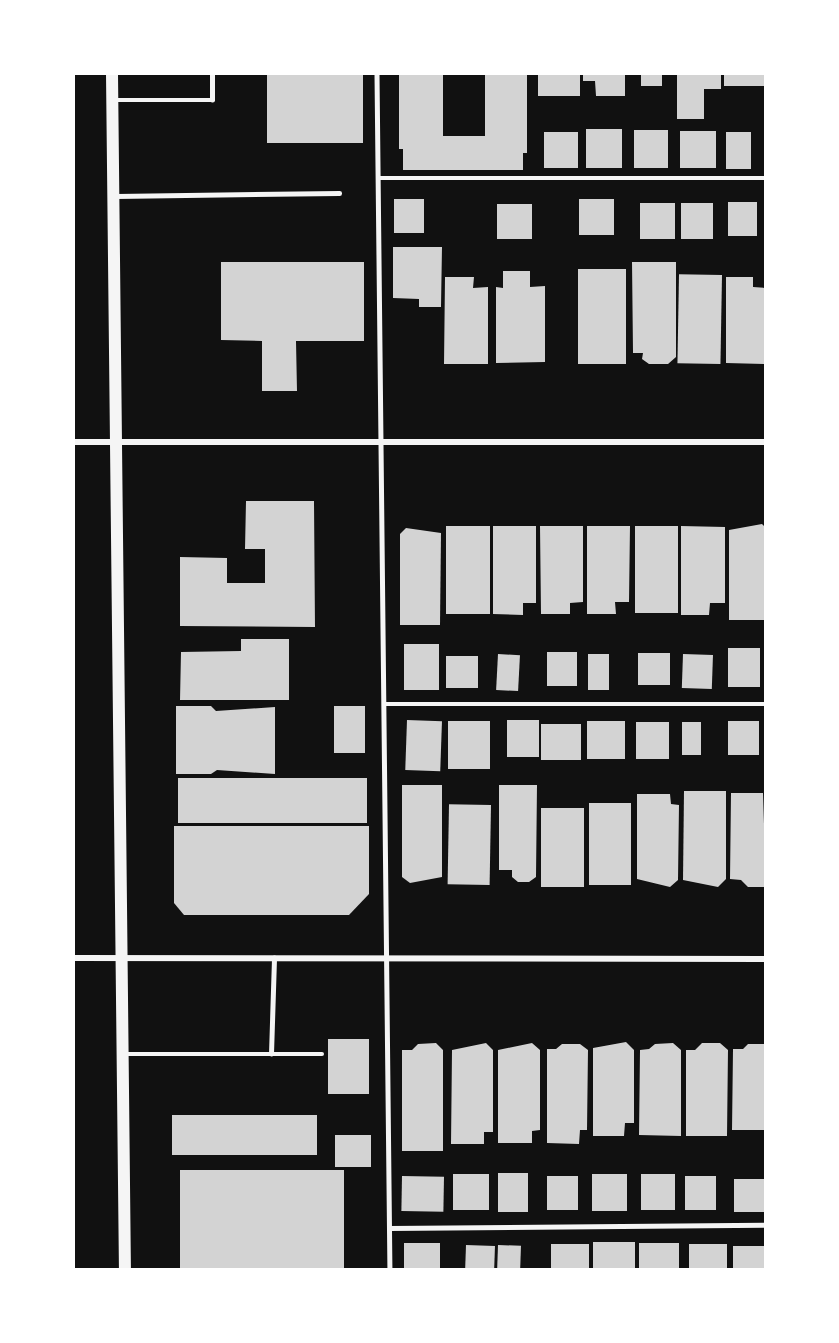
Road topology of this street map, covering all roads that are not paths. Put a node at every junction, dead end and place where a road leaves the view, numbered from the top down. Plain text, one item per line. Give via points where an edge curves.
1 (112, 74) edge
2 (213, 74) edge
3 (377, 74) edge
4 (112, 100) junction
5 (378, 178) junction
6 (765, 178) edge
7 (339, 193) dead end
8 (113, 196) junction
9 (74, 442) edge
10 (116, 442) junction
11 (381, 442) junction
12 (765, 442) edge
13 (384, 704) junction
14 (765, 704) edge
15 (74, 958) edge
16 (122, 958) junction
17 (274, 958) junction
18 (386, 958) junction
19 (765, 959) edge
20 (123, 1054) junction
21 (271, 1054) junction
22 (322, 1054) dead end
23 (765, 1225) edge
24 (389, 1228) junction
25 (125, 1269) edge
26 (390, 1269) edge

1 - 4 main road
2 - 4 lane via 212,100
3 - 5 lane
4 - 8 main road
5 - 6 lane
5 - 11 lane
7 - 8 lane
8 - 10 main road
9 - 10 street
10 - 11 street
10 - 16 main road
11 - 12 street
11 - 13 lane
13 - 14 lane
13 - 18 lane
15 - 16 street
16 - 17 street
16 - 20 main road
17 - 18 street
17 - 21 lane
18 - 19 street
18 - 24 lane
20 - 21 lane
20 - 25 main road
21 - 22 lane
23 - 24 lane
24 - 26 lane

